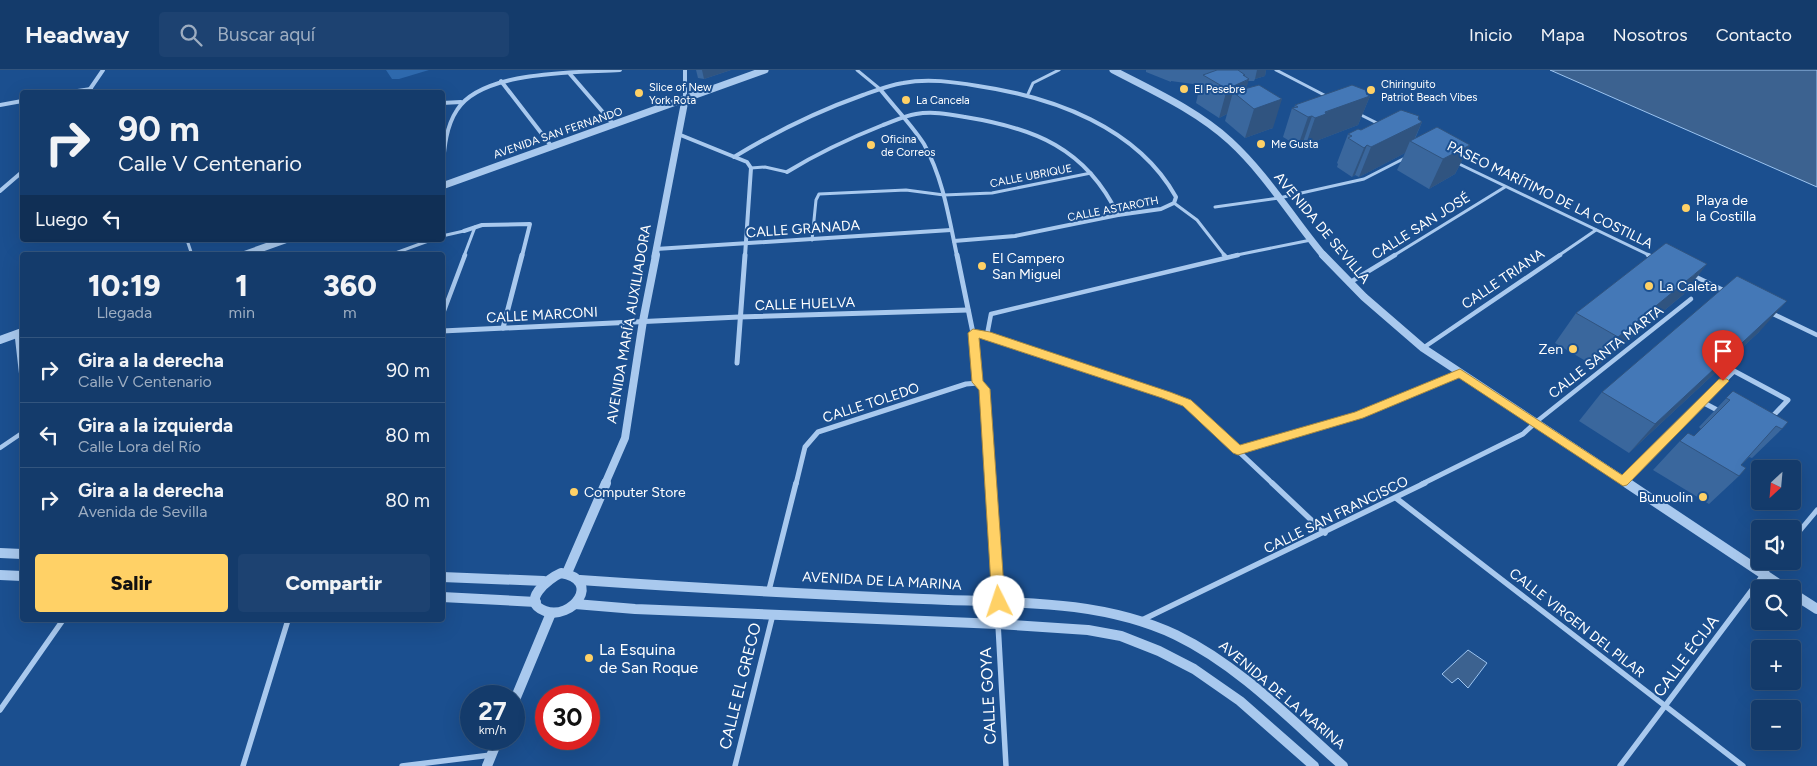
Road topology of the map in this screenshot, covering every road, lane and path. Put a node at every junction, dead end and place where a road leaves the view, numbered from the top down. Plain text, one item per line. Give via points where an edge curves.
1 (103, 70) edge
2 (620, 70) edge
3 (685, 70) edge
4 (765, 70) edge
5 (857, 70) edge
6 (1059, 70) edge
7 (1112, 70) edge
8 (1276, 70) edge
9 (570, 74) junction
10 (501, 81) junction
11 (880, 89) junction
12 (91, 90) edge
13 (1028, 94) junction
14 (685, 100) junction
15 (1332, 100) edge
16 (20, 101) edge
17 (461, 102) junction
18 (445, 103) edge
19 (0, 105) edge
20 (1357, 113) edge
21 (903, 118) junction
22 (615, 125) junction
23 (1382, 126) edge
24 (678, 134) junction
25 (445, 145) edge
26 (552, 147) junction
27 (1413, 154) edge
28 (734, 157) junction
29 (1449, 159) edge
30 (751, 168) junction
31 (787, 172) joint
32 (1091, 173) junction
33 (20, 174) edge
34 (445, 185) edge
35 (1506, 187) junction
36 (0, 191) edge
37 (944, 195) junction
38 (1279, 198) junction
39 (1174, 203) junction
40 (1215, 207) dead end
41 (1118, 214) junction
42 (475, 227) junction
43 (951, 230) junction
44 (1596, 230) junction
45 (464, 231) joint
46 (445, 235) edge
47 (812, 240) junction
48 (1311, 240) junction
49 (954, 241) junction
50 (279, 242) edge
51 (426, 242) edge
52 (745, 244) junction
53 (656, 249) junction
54 (251, 252) edge
55 (398, 252) edge
56 (1227, 257) junction
57 (1660, 260) edge
58 (1685, 272) edge
59 (1349, 284) junction
60 (1728, 292) edge
61 (1691, 299) edge
62 (445, 308) edge
63 (1764, 309) edge
64 (968, 310) junction
65 (739, 317) junction
66 (643, 321) junction
67 (503, 328) junction
68 (445, 330) edge
69 (20, 333) edge
70 (973, 333) junction
71 (987, 335) junction
72 (1817, 335) edge
73 (0, 340) edge
74 (1423, 348) junction
75 (737, 363) dead end
76 (1460, 373) junction
77 (978, 382) junction
78 (1702, 402) junction
79 (1726, 415) edge
80 (1769, 420) edge
81 (1535, 423) junction
82 (20, 434) edge
83 (0, 448) edge
84 (1238, 450) junction
85 (1623, 481) junction
86 (1396, 498) junction
87 (1817, 510) edge
88 (1801, 529) edge
89 (1325, 533) junction
90 (0, 553) edge
91 (20, 554) edge
92 (1767, 570) edge
93 (567, 573) junction
94 (1764, 574) junction
95 (0, 575) edge
96 (20, 576) edge
97 (445, 577) edge
98 (580, 580) junction
99 (1773, 580) edge
100 (544, 581) junction
101 (769, 590) junction
102 (445, 597) edge
103 (1801, 599) edge
104 (536, 602) junction
105 (999, 602) junction
106 (575, 604) junction
107 (1817, 609) edge
108 (551, 613) junction
109 (773, 614) junction
110 (1142, 620) junction
111 (62, 622) edge
112 (287, 622) edge
113 (998, 624) junction
114 (521, 685) edge
115 (1665, 707) junction
116 (0, 710) edge
117 (494, 750) edge
118 (492, 754) junction
119 (243, 766) edge
120 (402, 766) edge
121 (487, 766) edge
122 (735, 766) edge
123 (1006, 766) edge
124 (1314, 766) edge
125 (1343, 766) edge
126 (1620, 766) edge
127 (1743, 766) edge

1 - 12 street
2 - 9 street
3 - 14 street, AVENIDA MARÍA AUXILIADORA
4 - 14 street, AVENIDA SAN FERNANDO
5 - 11 street
6 - 13 street via 1033,83
7 - 38 street, AVENIDA DE SEVILLA via 1210,125 1247,158
8 - 15 street
9 - 10 street
9 - 22 street
10 - 17 street
10 - 26 street
11 - 13 street, CALLE ASTAROTH via 924,80
11 - 21 street
11 - 28 street, CALLE ASTAROTH via 798,120
13 - 39 street, CALLE ASTAROTH via 1095,120 1123,139 1171,188 1176,197
14 - 22 street, AVENIDA SAN FERNANDO
14 - 24 street, AVENIDA MARÍA AUXILIADORA
16 - 19 street
17 - 18 street
17 - 25 street via 453,114
20 - 23 street
21 - 31 street via 834,145
21 - 32 street via 923,113 943,114 1012,126 1052,143
21 - 37 street via 923,143
22 - 26 street, AVENIDA SAN FERNANDO
24 - 28 street
24 - 53 street, AVENIDA MARÍA AUXILIADORA
26 - 34 street, AVENIDA SAN FERNANDO
27 - 38 street via 1364,179
28 - 30 street via 747,162
29 - 35 street, PASEO MARÍTIMO DE LA COSTILLA
30 - 31 street via 765,167
30 - 52 street
32 - 37 street, CALLE UBRIQUE via 992,193
32 - 41 street via 1112,199
33 - 36 street
35 - 44 street, PASEO MARÍTIMO DE LA COSTILLA
35 - 59 street, CALLE SAN JOSÉ
37 - 43 street
37 - 47 street, CALLE UBRIQUE via 906,190 819,194
38 - 40 street
38 - 48 street, AVENIDA DE SEVILLA
39 - 41 street, CALLE ASTAROTH via 1161,209
39 - 56 street via 1190,212
41 - 49 street, CALLE ASTAROTH via 1064,228
42 - 45 street
42 - 62 street
42 - 67 street via 530,224
43 - 47 street, CALLE GRANADA
43 - 49 street
44 - 57 street, PASEO MARÍTIMO DE LA COSTILLA
44 - 74 street, CALLE TRIANA
45 - 46 street
47 - 52 street, CALLE GRANADA
48 - 56 street
48 - 59 street, AVENIDA DE SEVILLA
49 - 64 street
50 - 54 street
51 - 55 street
52 - 53 street, CALLE GRANADA
52 - 65 street
53 - 66 street, AVENIDA MARÍA AUXILIADORA
56 - 71 street via 991,314
58 - 60 street
59 - 74 street, AVENIDA DE SEVILLA
61 - 81 street, CALLE SANTA MARTA
63 - 72 street
64 - 65 street, CALLE HUELVA
64 - 70 street
65 - 66 street, CALLE HUELVA
65 - 75 street
66 - 67 street, CALLE MARCONI
66 - 93 street, AVENIDA MARÍA AUXILIADORA via 625,438
67 - 68 street, CALLE MARCONI
69 - 73 street
70 - 71 street
70 - 77 street
71 - 84 street via 1187,403
74 - 76 street, AVENIDA DE SEVILLA
76 - 81 street, AVENIDA DE SEVILLA
76 - 84 street via 1358,415
77 - 101 street, CALLE TOLEDO via 818,432 810,439 805,447
77 - 105 street via 984,389
78 - 79 street
78 - 80 street via 1734,371 1788,400
78 - 85 street
81 - 85 street, AVENIDA DE SEVILLA
81 - 86 street, CALLE SAN FRANCISCO via 1523,434
82 - 83 street
84 - 89 street
85 - 94 street, AVENIDA DE SEVILLA
86 - 89 street, CALLE SAN FRANCISCO
86 - 115 street, CALLE VIRGEN DEL PILAR
87 - 88 street
89 - 110 street, CALLE SAN FRANCISCO
90 - 91 street
92 - 94 street, CALLE ÉCIJA
93 - 98 street
93 - 100 street
94 - 99 street, AVENIDA DE SEVILLA
94 - 115 street, CALLE ÉCIJA
95 - 96 street
97 - 100 street
98 - 101 street, AVENIDA DE LA MARINA
98 - 106 street via 582,592
100 - 104 street via 537,591
101 - 105 street, AVENIDA DE LA MARINA
102 - 104 street
103 - 107 street
104 - 108 street
105 - 110 street, AVENIDA DE LA MARINA via 1106,611
106 - 108 street via 564,611
106 - 109 street
108 - 114 street
109 - 113 street
109 - 122 street, CALLE EL GRECO
110 - 125 street, AVENIDA DE LA MARINA via 1177,635 1233,670
111 - 116 street
112 - 119 street
113 - 123 street, CALLE GOYA
113 - 124 street via 1088,630 1121,636 1159,651 1194,669 1240,701
115 - 126 street, CALLE ÉCIJA
115 - 127 street, CALLE VIRGEN DEL PILAR
117 - 118 street
118 - 120 street
118 - 121 street

